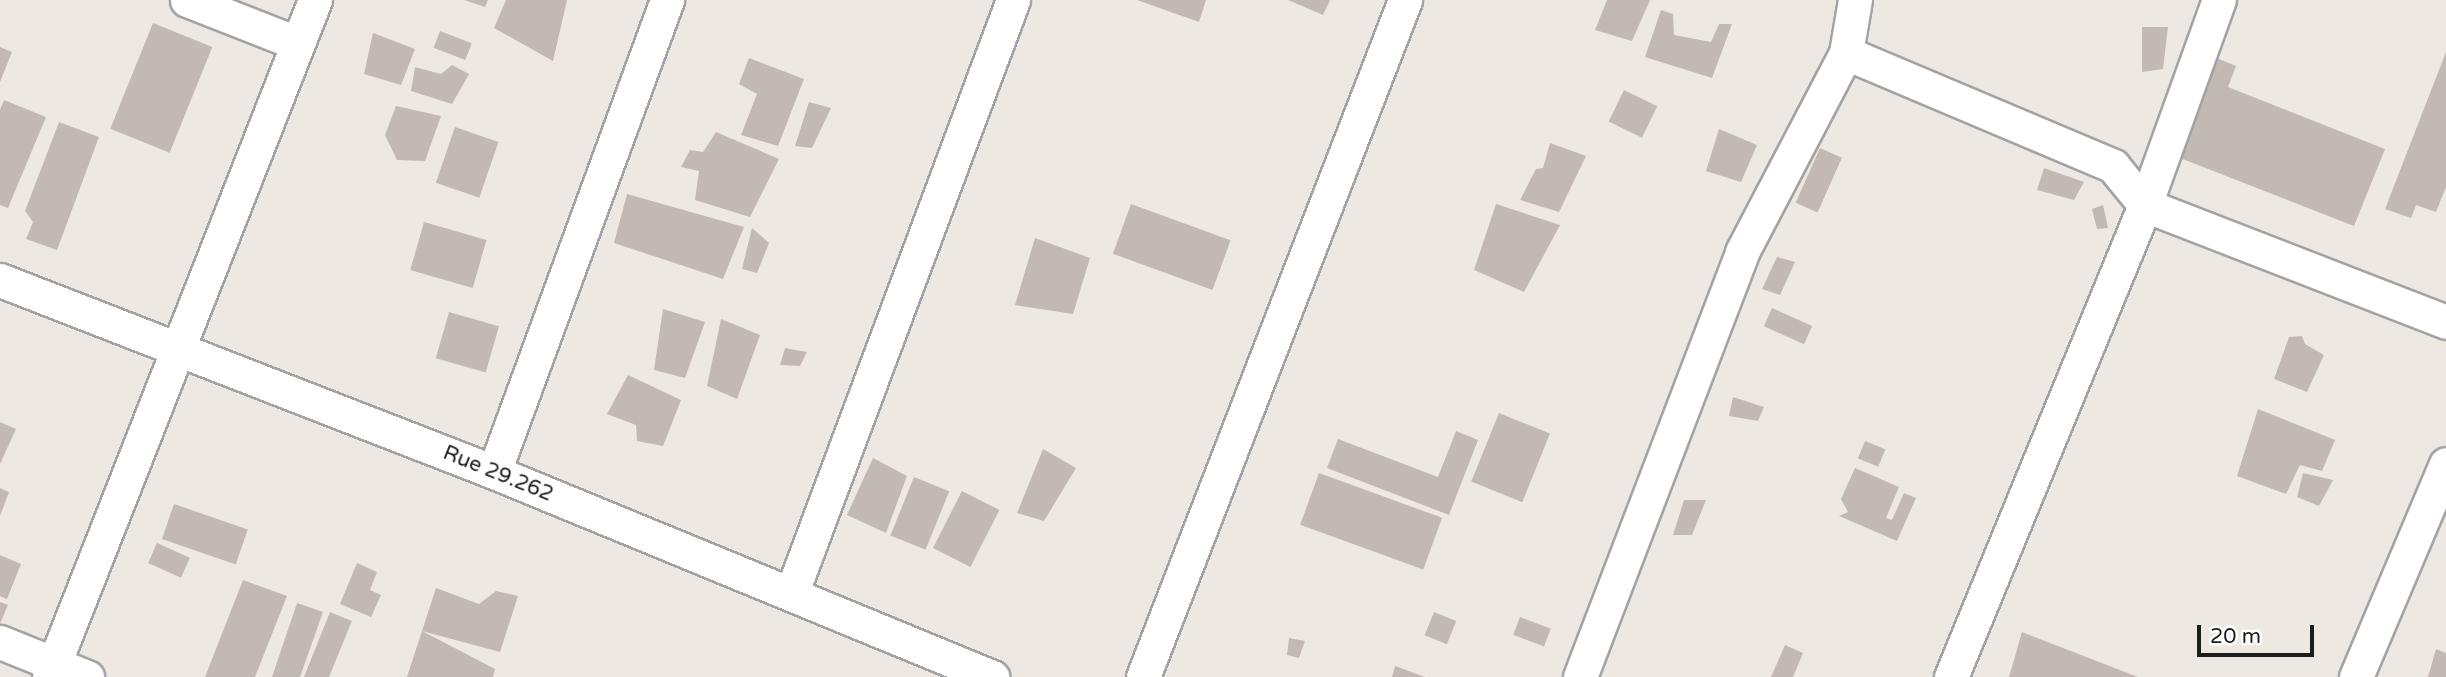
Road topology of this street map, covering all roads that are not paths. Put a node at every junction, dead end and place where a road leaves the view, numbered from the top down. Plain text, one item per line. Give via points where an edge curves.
1 (187, 0) edge
2 (315, 0) edge
3 (667, 0) edge
4 (1013, 0) edge
5 (1405, 0) edge
6 (1855, 0) edge
7 (2219, 0) edge
8 (298, 43) junction
9 (1846, 53) junction
10 (2145, 205) junction
11 (0, 280) edge
12 (2446, 322) edge
13 (175, 347) junction
14 (2446, 464) edge
15 (494, 472) junction
16 (792, 592) junction
17 (0, 642) edge
18 (51, 671) edge
19 (87, 677) edge
20 (992, 677) edge
21 (1143, 677) edge
22 (1580, 677) edge
23 (1951, 677) edge
24 (2356, 677) edge

1 - 8 street
2 - 8 street
3 - 15 street
4 - 16 street
5 - 21 street
6 - 9 street
7 - 10 street
8 - 13 street
9 - 10 street via 2113,166
9 - 22 street via 1742,252
10 - 12 street
10 - 23 street
11 - 13 street, Rue 29.262
13 - 15 street, Rue 29.262
13 - 18 street
14 - 24 street
15 - 16 street, Rue 29.262
16 - 20 street, Rue 29.262
17 - 18 street
18 - 19 street

